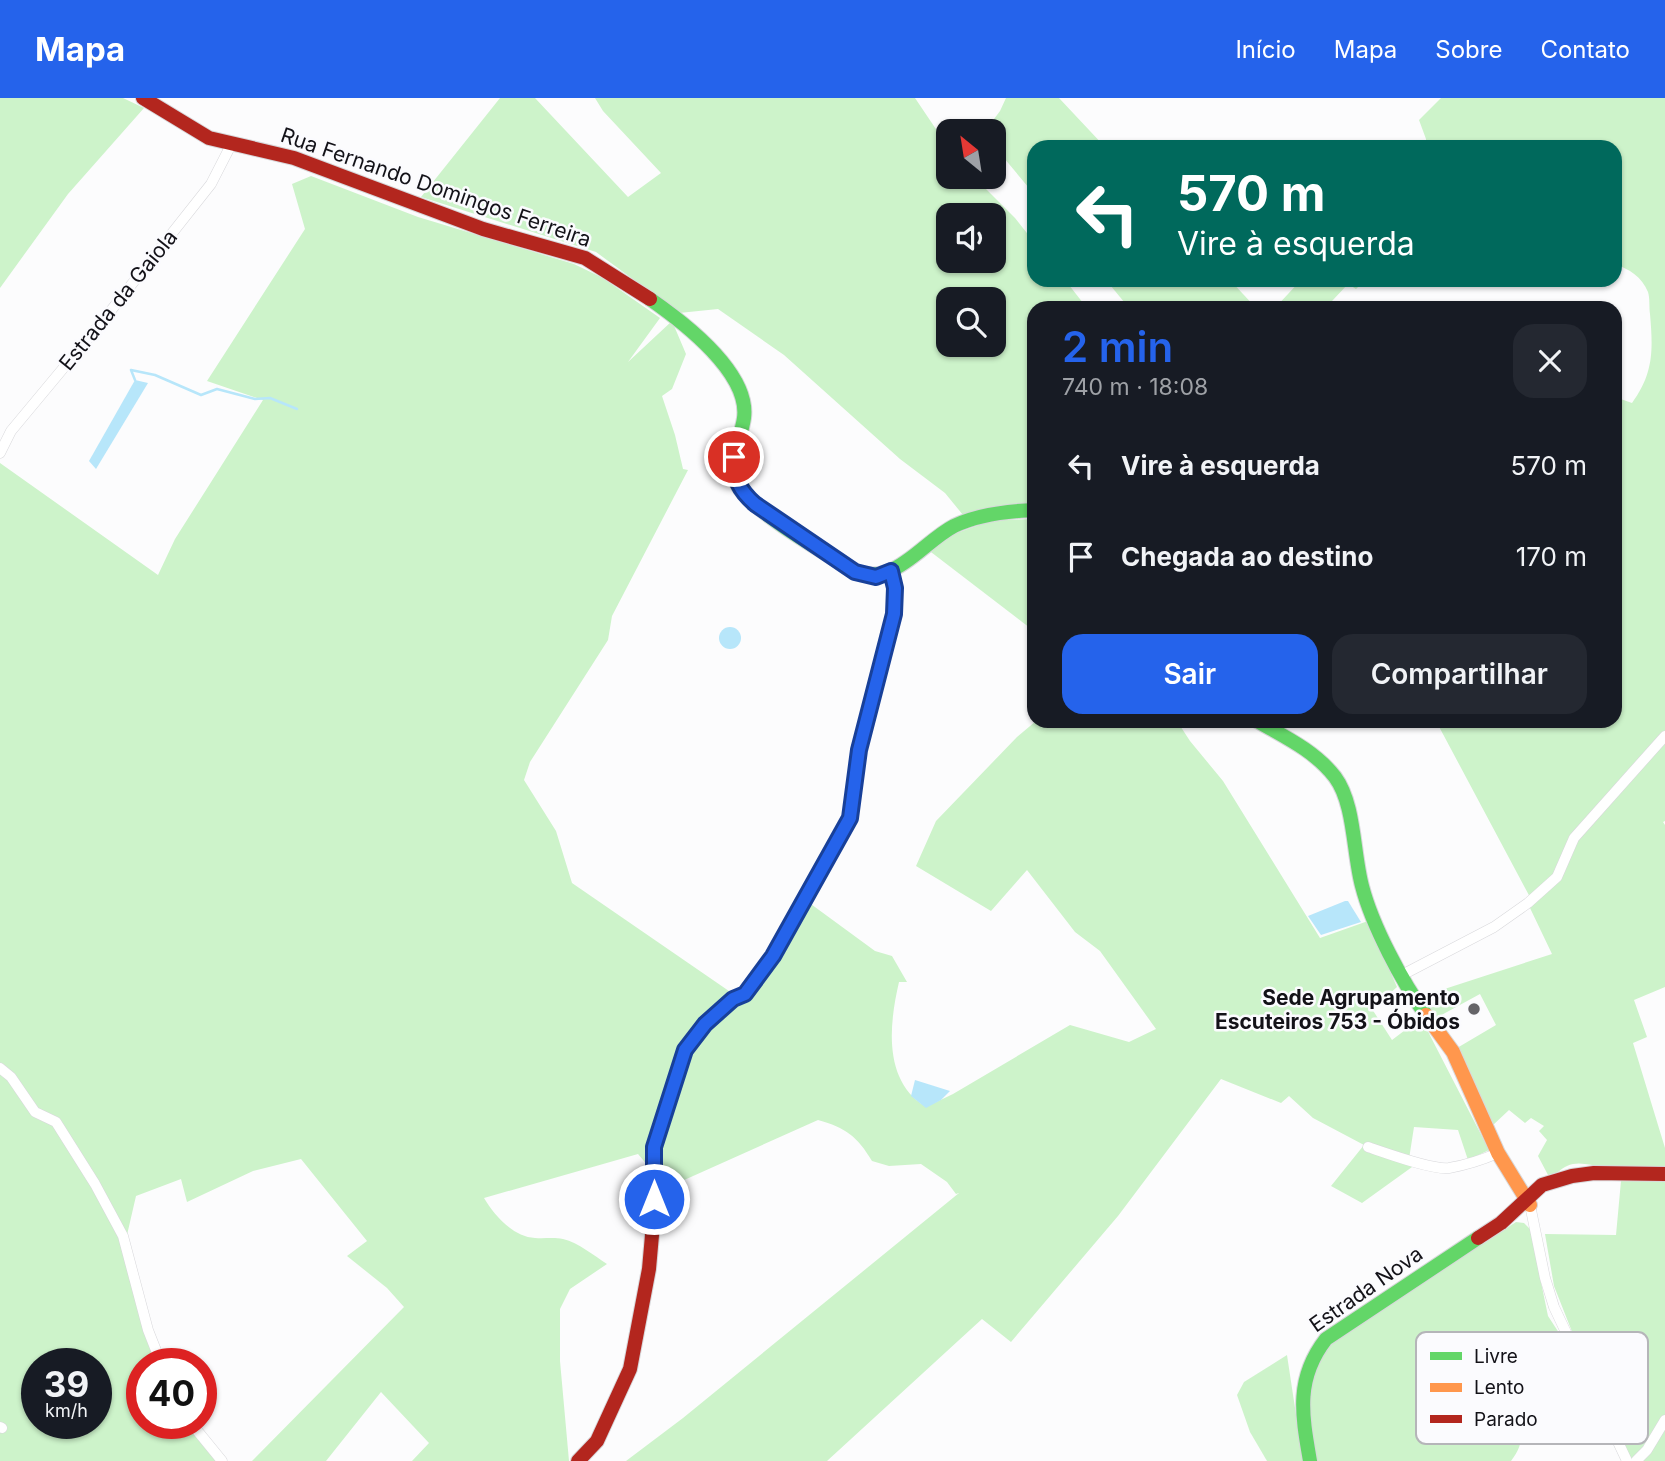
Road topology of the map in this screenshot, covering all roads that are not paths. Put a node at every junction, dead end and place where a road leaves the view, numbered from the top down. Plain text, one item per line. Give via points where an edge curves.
1 (144, 98) edge
2 (231, 145) junction
3 (0, 453) edge
4 (1027, 510) edge
5 (891, 571) junction
6 (1269, 728) edge
7 (1665, 736) edge
8 (1402, 975) junction
9 (0, 1068) edge
10 (1368, 1147) dead end
11 (1498, 1153) junction
12 (1665, 1174) edge
13 (1528, 1201) junction
14 (1566, 1332) edge
15 (155, 1348) edge
16 (1665, 1420) edge
17 (204, 1439) edge
18 (1620, 1444) edge
19 (222, 1461) edge
20 (578, 1461) edge
21 (1310, 1461) edge
22 (1628, 1461) edge
23 (1636, 1461) edge

1 - 2 street, Rua Fernando Domingos Ferreira via 199,134
2 - 3 street, Estrada da Gaiola via 211,184 11,431
2 - 5 street, Rua Fernando Domingos Ferreira via 294,158 483,229 599,265 695,333 728,372 745,407 733,466 744,494 855,572 876,577
4 - 5 street via 1001,512 956,525
5 - 20 street via 894,614 859,750 850,818 769,962 745,994 705,1024 685,1050 654,1147 649,1269 630,1369 597,1441
6 - 8 street via 1311,752 1336,778 1347,804 1366,900
7 - 8 street via 1574,838 1557,877 1494,927
8 - 11 street via 1459,1064
9 - 15 street via 35,1111 56,1122 96,1184 123,1236
10 - 11 street via 1447,1168
11 - 13 street
12 - 13 street via 1572,1176 1538,1187
13 - 14 street via 1545,1278
13 - 21 street, Estrada Nova via 1319,1346 1302,1387
16 - 23 street
17 - 19 street
18 - 22 street

